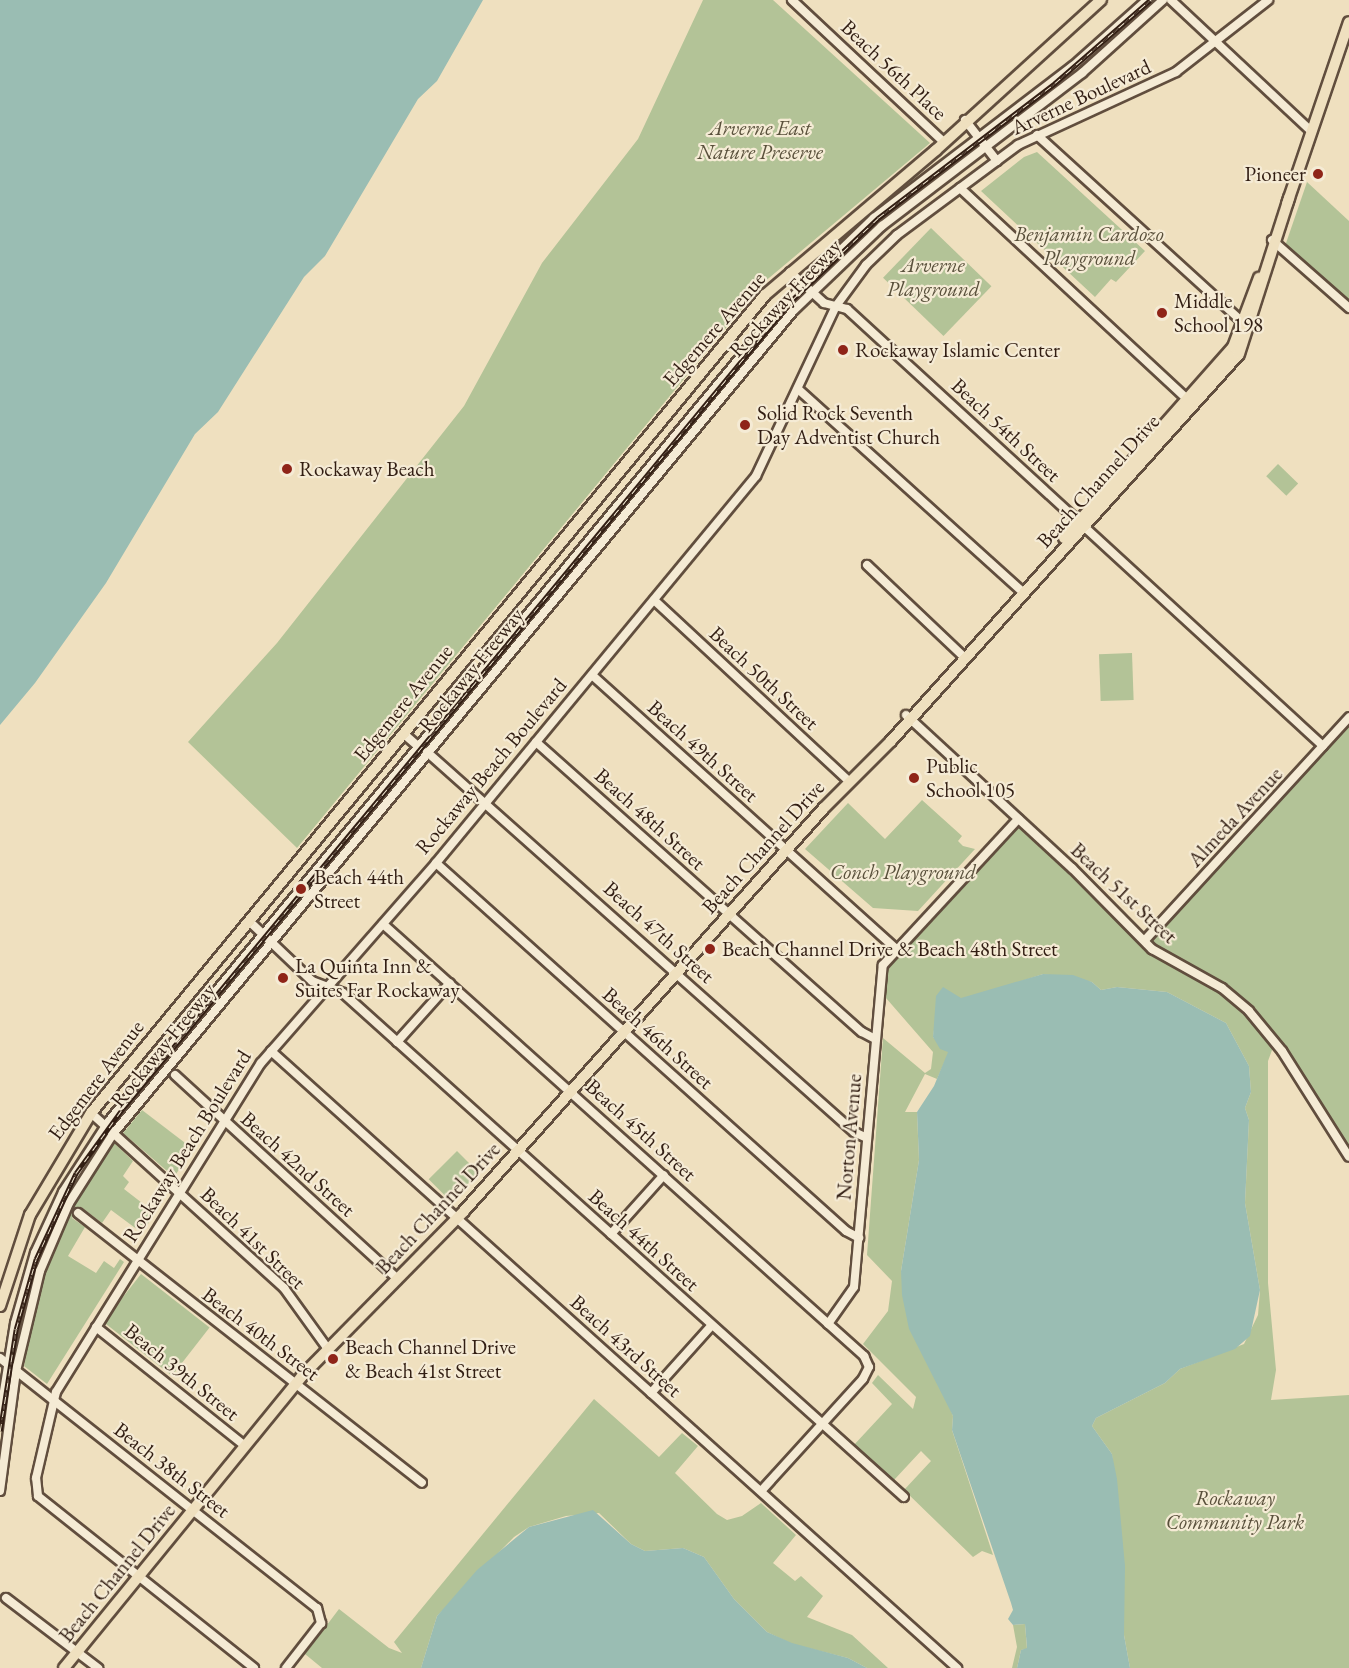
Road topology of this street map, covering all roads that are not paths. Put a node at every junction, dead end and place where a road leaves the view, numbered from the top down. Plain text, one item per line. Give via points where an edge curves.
1 (792, 0) edge
2 (1101, 0) edge
3 (1147, 0) edge
4 (1163, 0) edge
5 (1171, 0) edge
6 (1268, 0) edge
7 (1349, 22) edge
8 (1215, 42) junction
9 (965, 120) junction
10 (1311, 132) junction
11 (1037, 135) junction
12 (979, 138) junction
13 (944, 142) junction
14 (986, 146) junction
15 (997, 160) junction
16 (960, 188) junction
17 (1275, 242) junction
18 (790, 272) junction
19 (804, 284) junction
20 (812, 291) junction
21 (836, 306) junction
22 (1349, 308) edge
23 (1247, 325) junction
24 (798, 389) junction
25 (1190, 402) junction
26 (1082, 523) junction
27 (867, 565) dead end
28 (1021, 591) junction
29 (654, 600) junction
30 (963, 656) junction
31 (592, 675) junction
32 (908, 717) junction
33 (1349, 717) edge
34 (404, 734) junction
35 (536, 742) junction
36 (418, 746) junction
37 (1323, 746) junction
38 (427, 752) junction
39 (849, 781) junction
40 (486, 802) junction
41 (1018, 819) junction
42 (786, 850) junction
43 (436, 863) junction
44 (729, 914) junction
45 (249, 921) junction
46 (383, 924) junction
47 (263, 935) junction
48 (1145, 940) junction
49 (271, 942) junction
50 (897, 949) junction
51 (676, 972) junction
52 (450, 983) junction
53 (327, 987) junction
54 (624, 1031) junction
55 (875, 1039) junction
56 (397, 1042) junction
57 (271, 1051) junction
58 (175, 1075) dead end
59 (571, 1091) junction
60 (91, 1113) junction
61 (225, 1121) junction
62 (105, 1127) junction
63 (113, 1134) junction
64 (867, 1138) junction
65 (518, 1151) junction
66 (1349, 1157) edge
67 (663, 1175) junction
68 (179, 1193) junction
69 (78, 1213) dead end
70 (458, 1218) junction
71 (611, 1234) junction
72 (859, 1238) junction
73 (138, 1261) junction
74 (398, 1278) junction
75 (0, 1306) edge
76 (828, 1324) junction
77 (712, 1325) junction
78 (96, 1327) junction
79 (328, 1349) junction
80 (0, 1358) edge
81 (8, 1364) junction
82 (16, 1371) junction
83 (295, 1384) junction
84 (651, 1393) junction
85 (52, 1399) junction
86 (0, 1416) edge
87 (822, 1424) junction
88 (245, 1446) junction
89 (422, 1483) dead end
90 (0, 1491) edge
91 (761, 1491) junction
92 (904, 1497) dead end
93 (193, 1510) junction
94 (139, 1577) junction
95 (6, 1598) dead end
96 (78, 1652) junction
97 (64, 1668) edge
98 (98, 1668) edge
99 (254, 1668) edge
100 (286, 1668) edge
101 (957, 1668) edge

1 - 13 street, Beach 56th Place
2 - 9 main road
3 - 12 street, Rockaway Freeway via 1073,66
4 - 14 street, Rockaway Freeway via 1087,69
5 - 8 street
6 - 8 street, Arverne Boulevard
7 - 10 main road, Beach Channel Drive
8 - 10 street
8 - 11 street, Arverne Boulevard via 1176,72
9 - 12 street
9 - 13 main road
10 - 17 main road, Beach Channel Drive
11 - 15 street, Arverne Boulevard
11 - 23 street
12 - 14 street
12 - 19 street, Rockaway Freeway via 868,224
13 - 18 main road, Edgemere Avenue
14 - 15 street
14 - 20 street, Rockaway Freeway via 882,226
15 - 16 street, Arverne Boulevard
16 - 21 street, Arverne Boulevard via 878,252
16 - 25 street
17 - 22 street
17 - 23 main road, Beach Channel Drive
18 - 19 street, Beach 54th Street
18 - 34 main road, Edgemere Avenue via 765,295
19 - 20 street, Beach 54th Street
19 - 36 street, Rockaway Freeway via 742,352
20 - 21 street, Beach 54th Street via 824,303
20 - 38 street, Rockaway Freeway via 739,373
21 - 24 street, Rockaway Beach Boulevard
21 - 26 street, Beach 54th Street via 847,309
23 - 25 main road, Beach Channel Drive via 1239,354
24 - 28 street
24 - 29 street, Rockaway Beach Boulevard via 759,472
25 - 26 main road, Beach Channel Drive
26 - 28 main road, Beach Channel Drive
26 - 37 street, Beach 54th Street
27 - 30 street
28 - 30 main road, Beach Channel Drive
29 - 31 street, Rockaway Beach Boulevard
29 - 39 street, Beach 50th Street
30 - 32 main road, Beach Channel Drive
31 - 35 street, Rockaway Beach Boulevard
31 - 42 street, Beach 49th Street
32 - 39 main road, Beach Channel Drive
32 - 41 street, Beach 51st Street
33 - 37 street, Almeda Avenue
34 - 36 street
34 - 45 main road, Edgemere Avenue
35 - 40 street, Rockaway Beach Boulevard
35 - 44 street, Beach 48th Street
36 - 47 street, Rockaway Freeway
37 - 48 street, Almeda Avenue
38 - 40 street, Beach 47th Street
38 - 49 street, Rockaway Freeway
39 - 42 main road, Beach Channel Drive
40 - 43 street, Rockaway Beach Boulevard
40 - 51 street, Beach 47th Street
41 - 48 street, Beach 51st Street
41 - 50 street, Norton Avenue
42 - 44 main road, Beach Channel Drive
42 - 50 street, Beach 49th Street
43 - 46 street, Rockaway Beach Boulevard
43 - 54 street, Beach 46th Street
44 - 51 main road, Beach Channel Drive
44 - 55 street, Beach 48th Street via 862,1032
45 - 47 street, Beach 44th Street
45 - 60 main road, Edgemere Avenue
46 - 52 street, Beach 45th Street
46 - 53 street, Rockaway Beach Boulevard
47 - 49 street, Beach 44th Street
47 - 62 street, Rockaway Freeway
48 - 66 street, Beach 51st Street via 1155,952 1229,993 1258,1021 1282,1051
49 - 53 street, Beach 44th Street via 312,981
49 - 63 street, Rockaway Freeway
50 - 55 street, Norton Avenue via 881,972
51 - 54 main road, Beach Channel Drive
51 - 64 street, Beach 47th Street via 854,1132
52 - 56 street
52 - 59 street, Beach 45th Street
53 - 56 street, Beach 44th Street via 343,993
53 - 57 street, Rockaway Beach Boulevard
54 - 59 main road, Beach Channel Drive
54 - 72 street, Beach 46th Street via 846,1231
55 - 64 street, Norton Avenue
56 - 65 street, Beach 44th Street
57 - 61 street, Rockaway Beach Boulevard
57 - 70 street, Beach 43rd Street
58 - 61 street, Beach 42nd Street
59 - 65 main road, Beach Channel Drive
59 - 67 street, Beach 45th Street
60 - 62 street, Beach 41st Street
60 - 75 main road, Edgemere Avenue via 33,1209
61 - 68 street, Rockaway Beach Boulevard
61 - 74 street, Beach 42nd Street
62 - 63 street, Beach 41st Street
62 - 81 street, Rockaway Freeway via 70,1179 43,1234 19,1305
63 - 68 street, Beach 41st Street
63 - 82 street, Rockaway Freeway via 79,1186 51,1243 33,1296
64 - 72 street, Norton Avenue
65 - 70 main road, Beach Channel Drive
65 - 71 street, Beach 44th Street
67 - 71 street
67 - 76 street, Beach 45th Street
68 - 73 street, Rockaway Beach Boulevard
68 - 79 street, Beach 41st Street via 284,1288
69 - 73 street, Beach 40th Street
70 - 74 main road, Beach Channel Drive
70 - 84 street, Beach 43rd Street
71 - 77 street, Beach 44th Street
72 - 76 street, Norton Avenue via 853,1294
73 - 78 street, Rockaway Beach Boulevard
73 - 83 street, Beach 40th Street
74 - 79 main road, Beach Channel Drive
76 - 87 street, Beach 45th Street via 862,1353 869,1367
77 - 84 street
77 - 87 street, Beach 44th Street
78 - 85 street, Rockaway Beach Boulevard
78 - 88 street, Beach 39th Street
79 - 83 main road, Beach Channel Drive
80 - 81 street, Beach 38th Street
81 - 82 street, Beach 38th Street
81 - 86 street, Rockaway Freeway
82 - 85 street, Beach 38th Street
82 - 90 street, Rockaway Freeway
83 - 88 main road, Beach Channel Drive
83 - 89 street, Beach 40th Street
84 - 91 street, Beach 43rd Street
85 - 93 street, Beach 38th Street
85 - 94 street, Rockaway Beach Boulevard via 36,1494
87 - 91 street
87 - 92 street, Beach 44th Street
88 - 93 main road, Beach Channel Drive
91 - 101 street, Beach 43rd Street
93 - 94 main road, Beach Channel Drive
93 - 100 street, Beach 38th Street via 320,1613 319,1626
94 - 96 main road, Beach Channel Drive
94 - 99 street
95 - 96 street
96 - 97 main road, Beach Channel Drive
96 - 98 street

